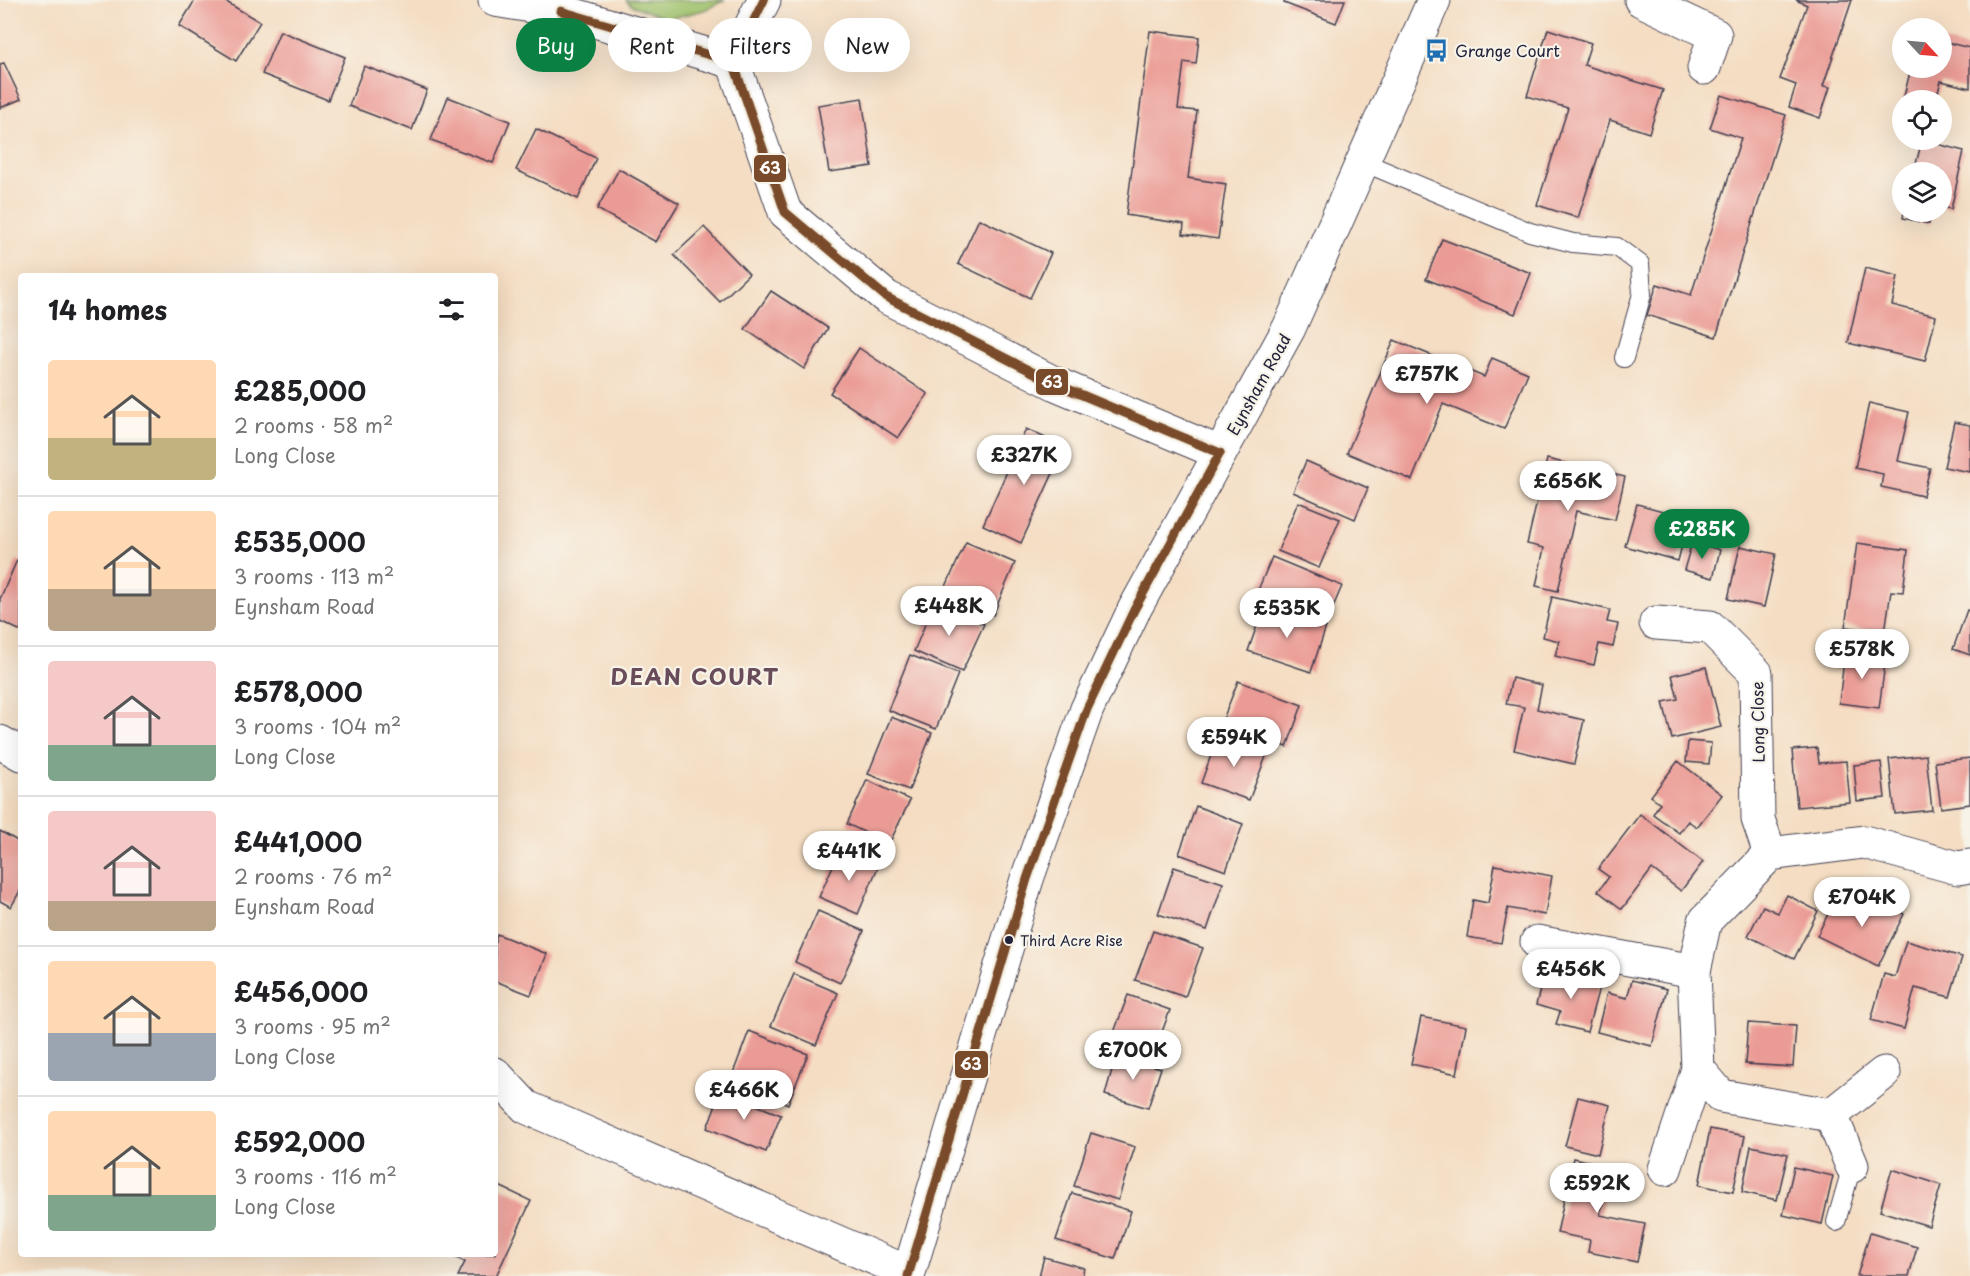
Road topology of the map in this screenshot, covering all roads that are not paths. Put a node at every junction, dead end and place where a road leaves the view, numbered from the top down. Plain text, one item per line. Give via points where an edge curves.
1 (495, 0) edge
2 (764, 0) edge
3 (1434, 0) edge
4 (1641, 0) edge
5 (563, 5) edge
6 (755, 18) edge
7 (708, 54) edge
8 (1704, 68) dead end
9 (736, 72) edge
10 (1363, 162) junction
11 (1624, 358) dead end
12 (1220, 453) junction
13 (1656, 622) dead end
14 (0, 742) edge
15 (18, 752) edge
16 (1770, 854) junction
17 (1970, 866) edge
18 (1537, 942) dead end
19 (1694, 971) junction
20 (1698, 1070) junction
21 (1884, 1073) dead end
22 (498, 1077) edge
23 (1831, 1115) junction
24 (1852, 1166) joint
25 (1665, 1169) dead end
26 (1836, 1222) dead end
27 (909, 1274) edge

1 - 5 street
2 - 6 street
3 - 10 street, Eynsham Road
4 - 8 street via 1715,35
5 - 7 street
9 - 12 street via 785,212 886,297 1056,384
10 - 11 lane via 1530,232 1573,243 1617,248 1640,264 1642,294
10 - 12 street, Eynsham Road via 1289,328
12 - 27 street, Eynsham Road via 1134,610 1087,709 1027,879
13 - 16 street, Long Close via 1710,627 1756,673 1758,819
14 - 15 street
16 - 17 street via 1864,842 1958,868
16 - 19 street via 1705,921
18 - 19 street
19 - 20 street
20 - 23 street via 1722,1096
20 - 25 street
21 - 23 street
22 - 27 street via 526,1107
23 - 24 street
24 - 26 lane

